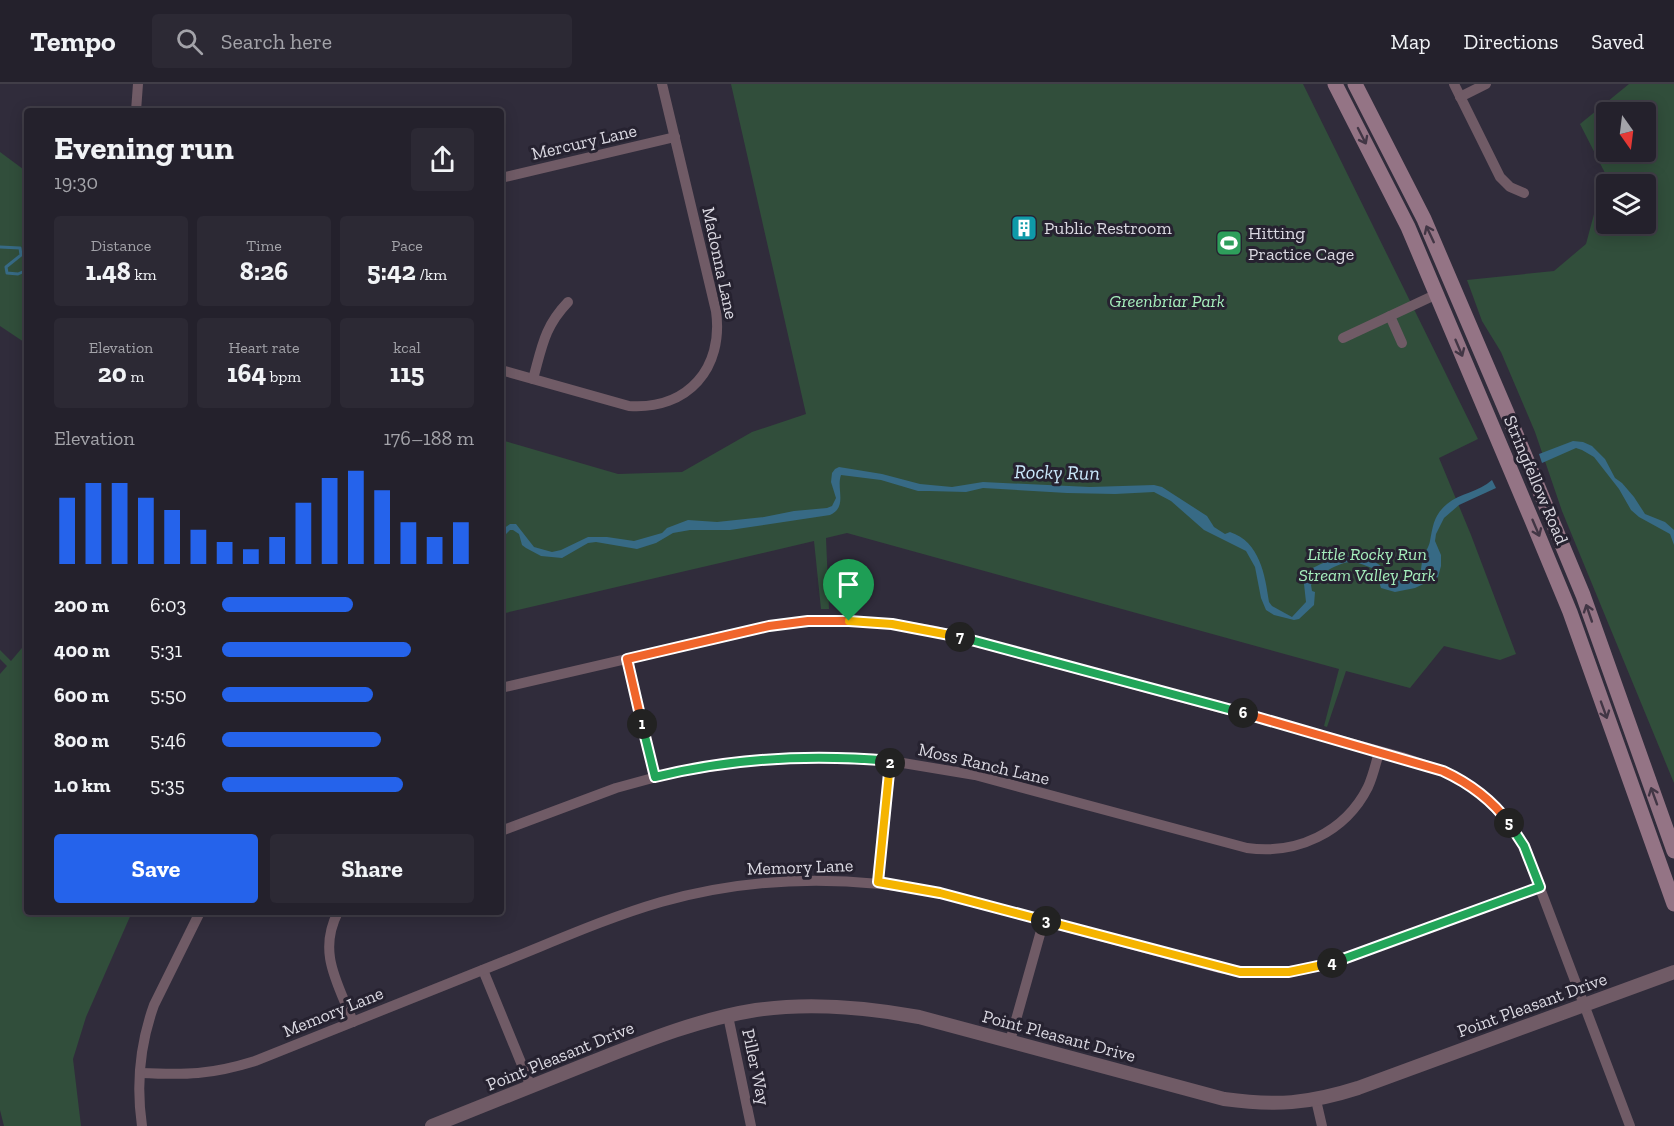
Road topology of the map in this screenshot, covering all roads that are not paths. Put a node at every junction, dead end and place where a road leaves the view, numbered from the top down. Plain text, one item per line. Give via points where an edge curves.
1 (138, 84) edge
2 (662, 84) edge
3 (1335, 84) edge
4 (1355, 84) edge
5 (1454, 84) edge
6 (1486, 84) edge
7 (1460, 97) junction
8 (136, 108) edge
9 (675, 137) junction
10 (504, 177) edge
11 (1524, 193) dead end
12 (1437, 294) junction
13 (568, 302) dead end
14 (1390, 316) junction
15 (1343, 338) dead end
16 (1402, 343) dead end
17 (504, 371) edge
18 (532, 379) junction
19 (627, 659) junction
20 (504, 687) edge
21 (1379, 752) junction
22 (891, 761) junction
23 (655, 777) junction
24 (504, 830) edge
25 (1674, 851) edge
26 (878, 882) junction
27 (1540, 887) junction
28 (1674, 904) edge
29 (199, 915) edge
30 (337, 915) edge
31 (1044, 920) junction
32 (483, 970) junction
33 (1674, 972) edge
34 (1585, 1005) junction
35 (728, 1016) junction
36 (353, 1022) junction
37 (1010, 1041) junction
38 (140, 1073) junction
39 (531, 1087) junction
40 (1316, 1100) junction
41 (1628, 1125) edge
42 (142, 1126) edge
43 (432, 1126) edge
44 (752, 1126) edge
45 (1322, 1126) edge

1 - 8 street
2 - 9 street, Madonna Lane
3 -> 12 main road, Stringfellow Road via 1389,188
25 -> 4 main road, Stringfellow Road via 1583,595 1513,426 1427,226
5 - 7 street
6 - 7 street
7 - 11 street via 1500,177
9 - 10 street, Mercury Lane
9 - 18 street, Madonna Lane via 716,311 717,341 707,369 676,398 642,407
12 - 14 street
12 -> 28 main road, Stringfellow Road via 1570,612
13 - 18 street via 548,328
14 - 15 street
14 - 16 street
17 - 18 street, Madonna Lane
19 - 20 street
19 - 21 street via 769,626 808,621 892,624 960,637
19 - 23 street
21 - 22 street, Moss Ranch Lane via 1360,801 1337,825 1310,841 1270,850 1247,848 975,775
21 - 27 street via 1443,771 1483,795 1517,834
22 - 23 street, Moss Ranch Lane via 774,759
22 - 26 street
23 - 24 street, Moss Ranch Lane
26 - 31 street, Memory Lane via 940,893
26 - 32 street, Memory Lane via 791,881 698,893 624,914
27 - 31 street, Memory Lane via 1332,963 1280,973 1219,968
27 - 34 street
29 - 38 street via 154,1005
30 - 36 street via 328,938 329,958
31 - 37 street
32 - 36 street, Memory Lane
32 - 39 street
33 - 34 street, Point Pleasant Drive
34 - 40 street, Point Pleasant Drive
34 - 41 street
35 - 37 street, Point Pleasant Drive via 791,1007 857,1008 919,1017
35 - 39 street, Point Pleasant Drive via 678,1029
35 - 44 street, Piller Way
36 - 38 street, Memory Lane via 226,1070 192,1075
37 - 40 street, Point Pleasant Drive via 1224,1099 1276,1104
38 - 42 street
39 - 43 street, Point Pleasant Drive
40 - 45 street

